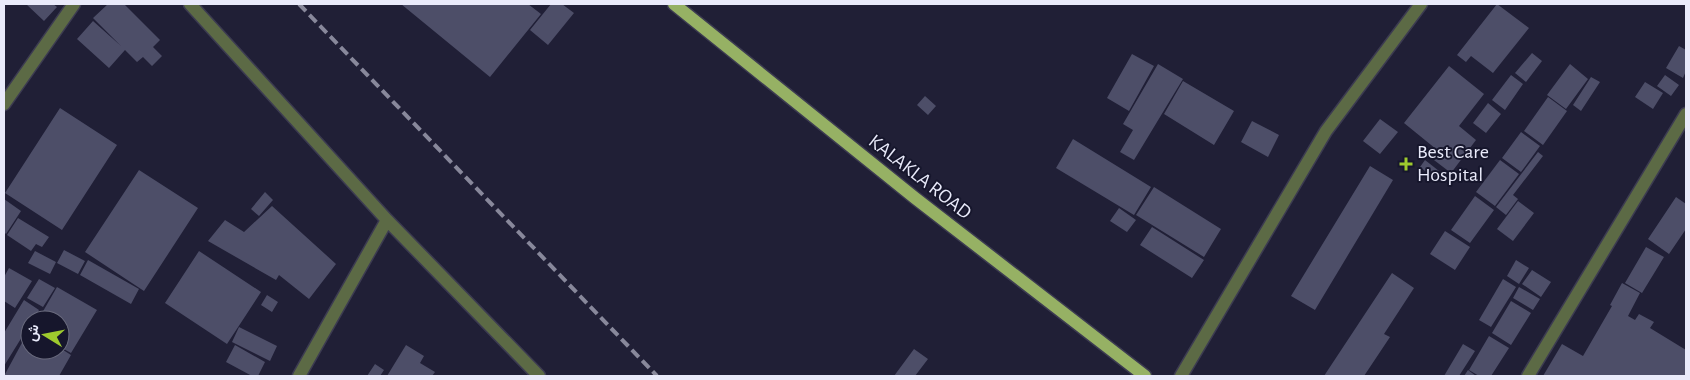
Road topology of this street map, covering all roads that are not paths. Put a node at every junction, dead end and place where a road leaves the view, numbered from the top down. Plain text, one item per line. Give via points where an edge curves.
1 (74, 4) edge
2 (190, 4) edge
3 (674, 4) edge
4 (1421, 4) edge
5 (4, 104) edge
6 (1686, 114) edge
7 (388, 220) junction
8 (299, 376) edge
9 (539, 376) edge
10 (1145, 376) edge
11 (1181, 376) edge
12 (1528, 376) edge

1 - 5 street
2 - 7 street
3 - 10 main road, KALAKLA ROAD via 915,198
4 - 11 street via 1326,131
6 - 12 street
7 - 8 street
7 - 9 street

